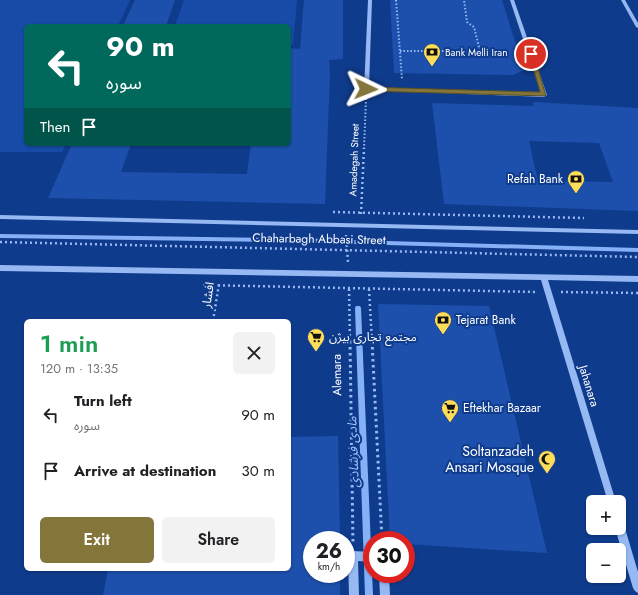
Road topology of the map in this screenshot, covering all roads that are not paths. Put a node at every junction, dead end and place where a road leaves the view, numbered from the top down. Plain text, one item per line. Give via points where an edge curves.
1 (370, 0) edge
2 (512, 0) edge
3 (623, 0) edge
4 (638, 27) edge
5 (0, 218) edge
6 (638, 232) edge
7 (0, 268) edge
8 (544, 278) junction
9 (638, 279) edge
10 (610, 495) edge
11 (622, 535) edge
12 (363, 557) edge
13 (384, 583) edge
14 (638, 588) edge
15 (354, 595) edge
16 (385, 595) edge

1 - 2 street via 366,89 544,95
3 - 4 street
5 - 6 street, Chaharbagh Abbasi Street
7 - 8 street
8 - 9 street
8 - 10 street, Jahanara
11 - 14 street
12 - 15 street via 353,556
13 - 16 street

